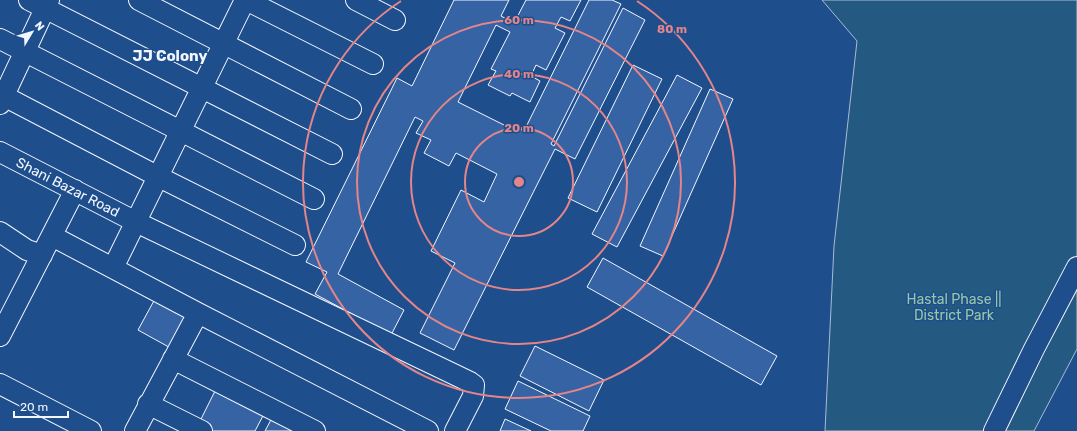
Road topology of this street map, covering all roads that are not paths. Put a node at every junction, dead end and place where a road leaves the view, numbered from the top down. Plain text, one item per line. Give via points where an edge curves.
1 (139, 0) edge
2 (246, 0) edge
3 (356, 0) edge
4 (41, 3) edge
5 (395, 20) dead end
6 (0, 40) edge
7 (224, 44) junction
8 (25, 52) junction
9 (373, 64) dead end
10 (202, 87) junction
11 (1, 98) edge
12 (351, 109) dead end
13 (180, 132) junction
14 (0, 152) edge
15 (332, 154) dead end
16 (158, 177) junction
17 (75, 190) junction
18 (314, 199) dead end
19 (136, 222) junction
20 (0, 232) edge
21 (52, 236) junction
22 (295, 245) dead end
23 (42, 255) junction
24 (1077, 267) edge
25 (113, 268) junction
26 (198, 313) junction
27 (0, 336) edge
28 (173, 359) junction
29 (0, 384) edge
30 (148, 404) junction
31 (91, 431) edge
32 (134, 431) edge
33 (202, 431) edge
34 (315, 431) edge
35 (428, 431) edge
36 (455, 431) edge
37 (994, 431) edge

1 - 7 street
2 - 7 street
2 - 9 street
3 - 5 street
4 - 8 street
4 - 10 street
6 - 8 street
7 - 10 street
7 - 12 street
8 - 11 street
8 - 13 street
10 - 13 street
10 - 15 street
11 - 16 street
13 - 16 street
13 - 18 street
14 - 17 street, Shani Bazar Road
16 - 19 street
16 - 22 street
17 - 19 street, Shani Bazar Road
17 - 21 street
19 - 25 street
19 - 36 street, Shani Bazar Road via 470,382 474,385 473,396
20 - 23 street via 27,250
21 - 23 street
21 - 25 street
23 - 27 street
24 - 37 street
25 - 26 street
26 - 28 street
26 - 35 street
28 - 30 street
28 - 34 street
29 - 31 street
30 - 32 street
30 - 33 street

